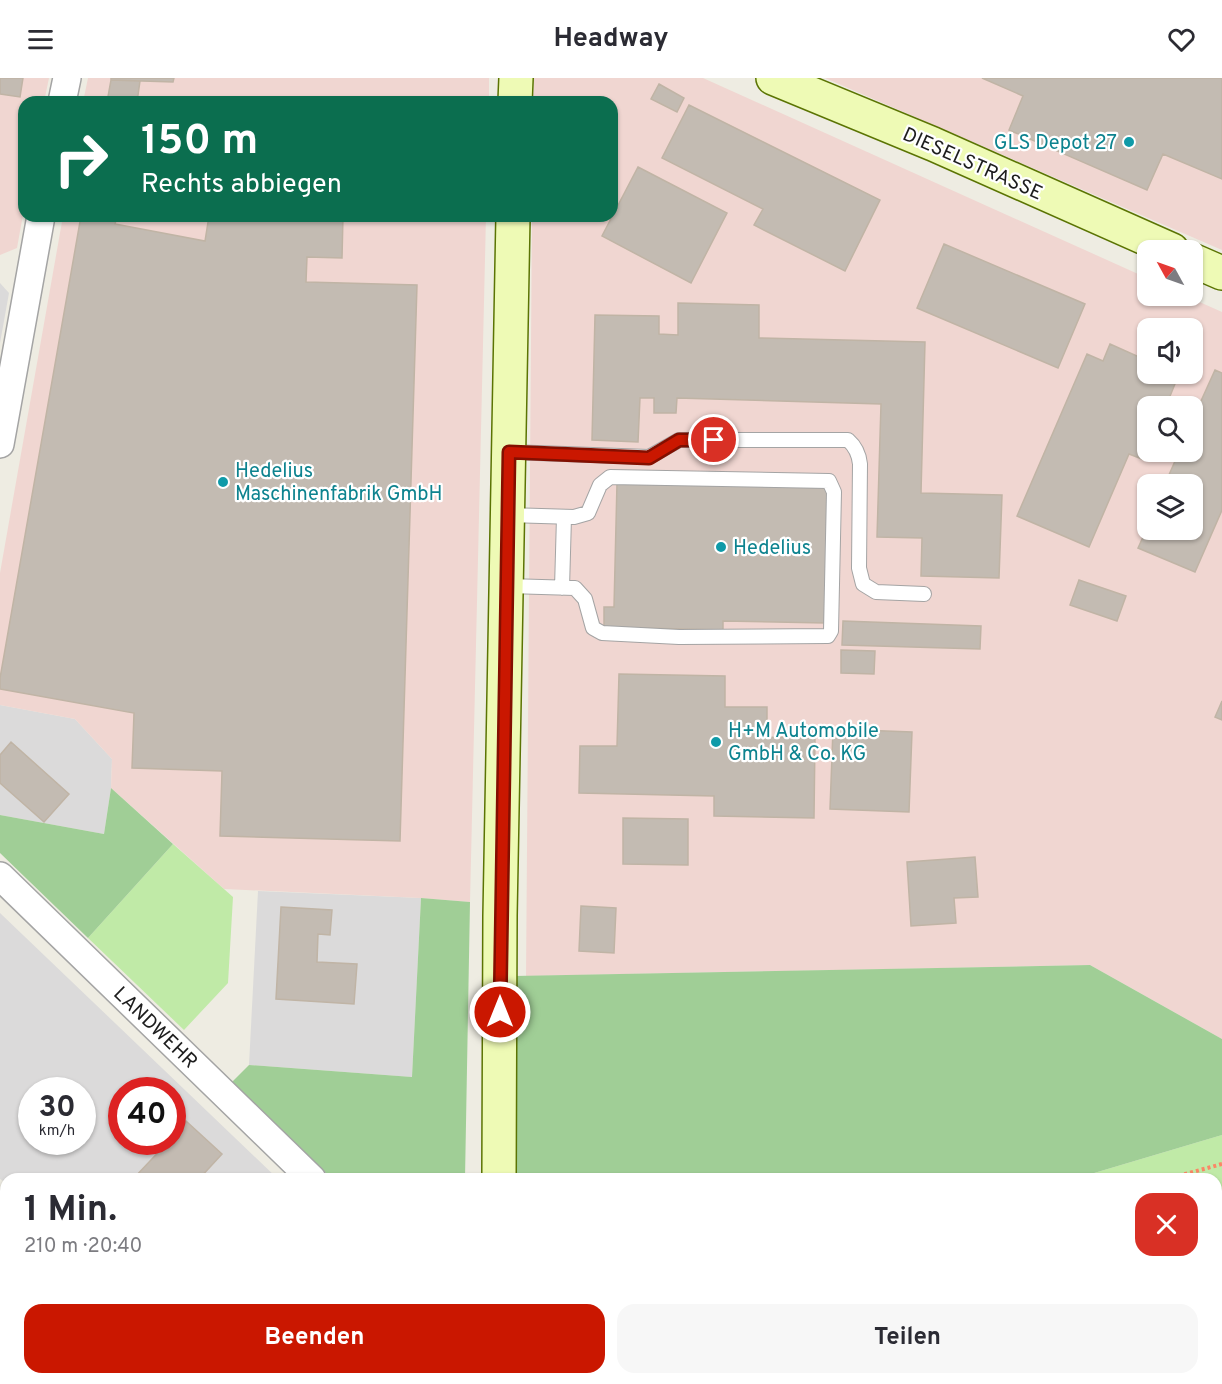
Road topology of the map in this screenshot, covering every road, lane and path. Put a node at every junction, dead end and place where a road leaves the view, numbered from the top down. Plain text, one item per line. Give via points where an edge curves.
1 (67, 78) edge
2 (516, 78) edge
3 (773, 78) edge
4 (63, 96) edge
5 (515, 96) edge
6 (40, 222) edge
7 (513, 222) edge
8 (1149, 240) edge
9 (1203, 265) edge
10 (1222, 273) edge
11 (0, 444) edge
12 (509, 452) junction
13 (507, 515) junction
14 (564, 517) junction
15 (506, 586) junction
16 (562, 588) junction
17 (924, 594) dead end
18 (0, 876) edge
19 (1222, 1164) edge
20 (306, 1173) edge
21 (499, 1173) edge
22 (1189, 1173) edge

1 - 4 street
2 - 5 street
3 - 8 street, DIESELSTRASSE
6 - 11 street
7 - 12 street
9 - 10 street
12 - 13 street
12 - 17 lane via 649,458 679,440 848,440 859,454 859,568 863,584 876,592
13 - 14 lane
13 - 15 street
14 - 16 lane
14 - 16 lane via 588,513 600,485 610,477 829,481 834,492 831,631 828,636 602,633 593,628 585,599 575,588
15 - 16 lane
15 - 21 street
18 - 20 street, LANDWEHR
19 - 22 path

